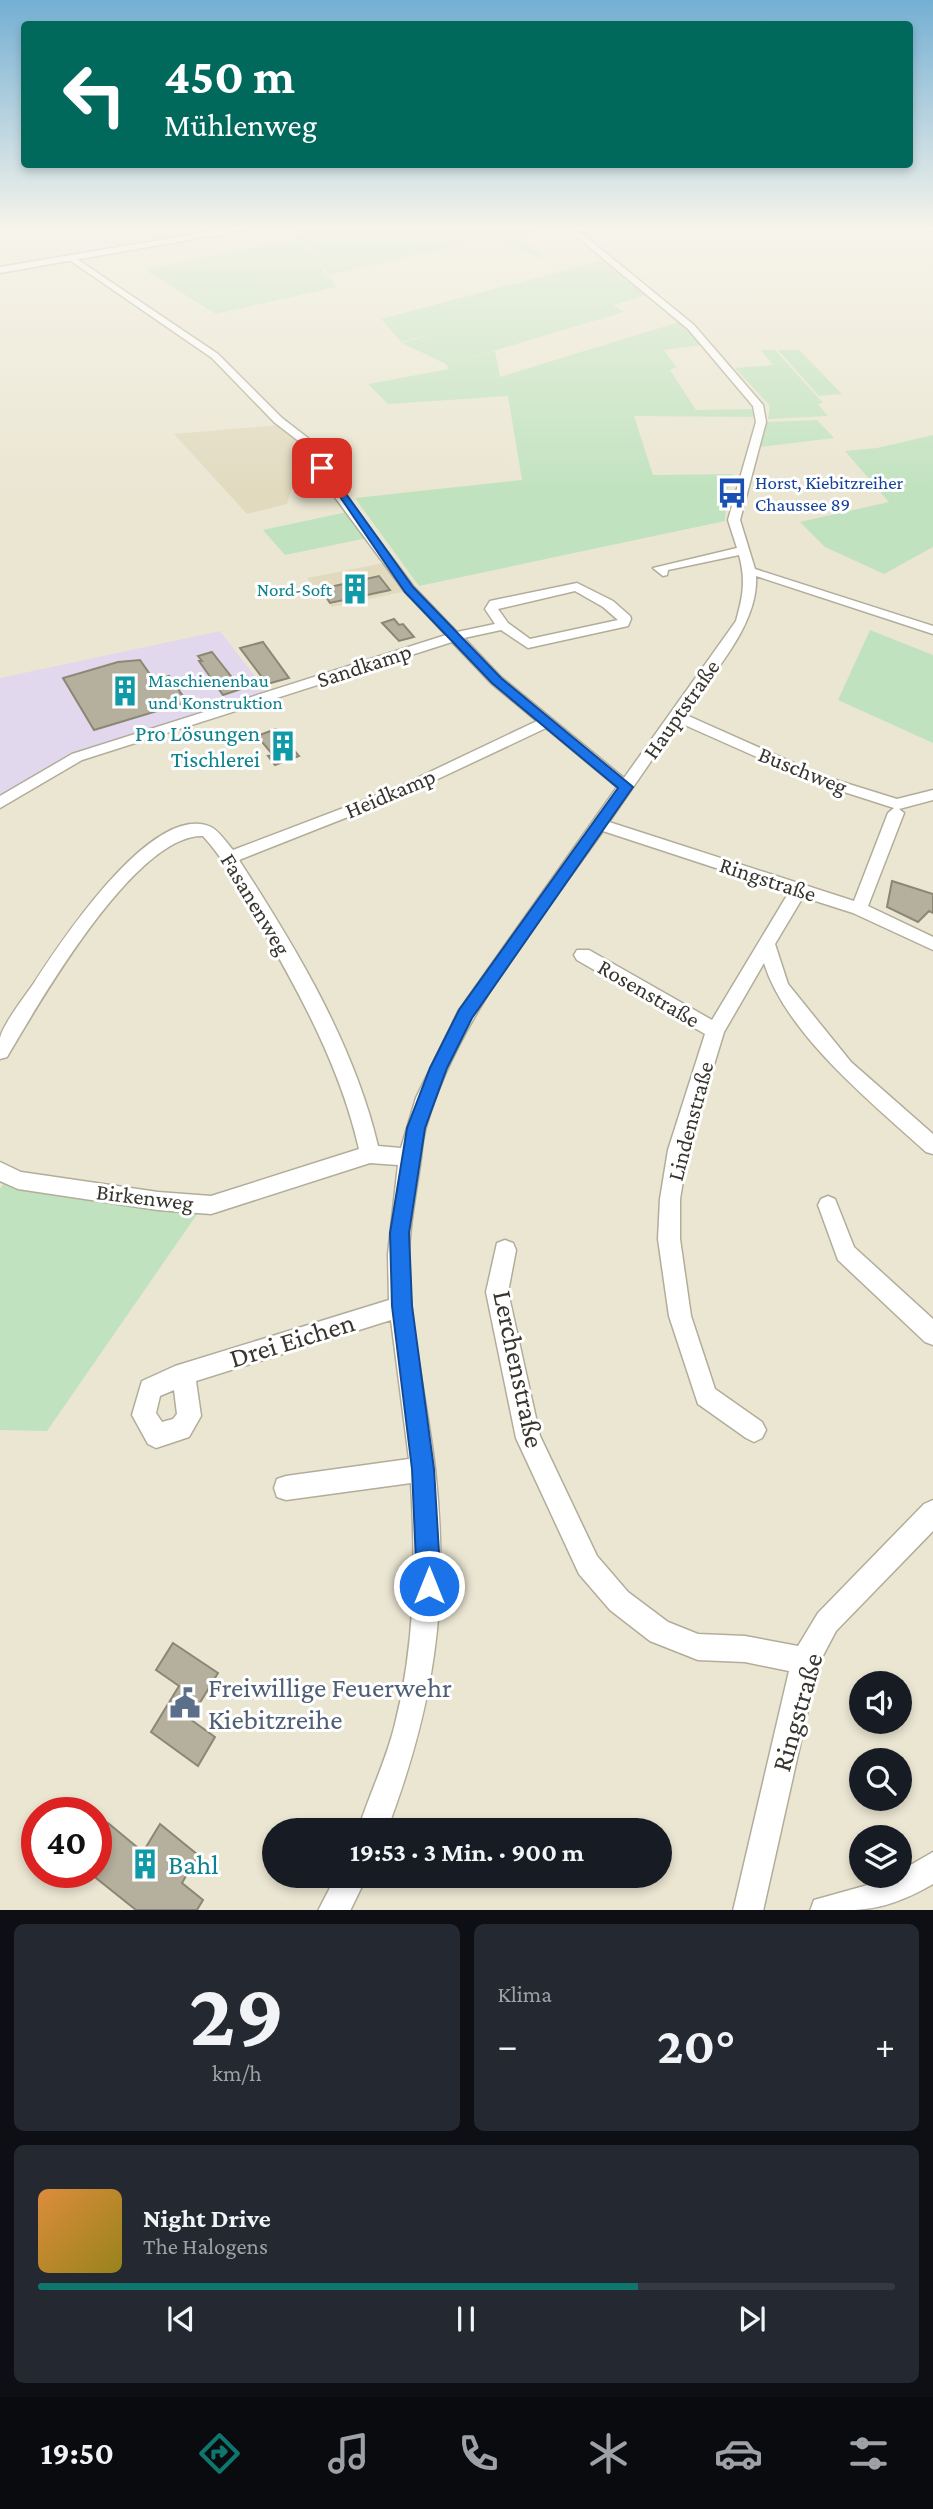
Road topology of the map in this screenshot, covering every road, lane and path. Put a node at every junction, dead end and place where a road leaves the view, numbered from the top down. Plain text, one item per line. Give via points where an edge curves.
1 (157, 316) edge
2 (678, 316) edge
3 (743, 550) junction
4 (663, 572) dead end
5 (750, 572) junction
6 (503, 626) junction
7 (933, 630) edge
8 (456, 636) junction
9 (677, 716) junction
10 (547, 722) junction
11 (626, 787) junction
12 (933, 795) edge
13 (0, 803) edge
14 (896, 813) dead end
15 (600, 824) junction
16 (231, 857) junction
17 (798, 890) junction
18 (859, 909) junction
19 (933, 944) edge
20 (767, 945) junction
21 (583, 956) dead end
22 (715, 1031) junction
23 (0, 1052) edge
24 (933, 1146) edge
25 (370, 1154) junction
26 (411, 1158) junction
27 (0, 1171) edge
28 (828, 1205) dead end
29 (505, 1250) dead end
30 (402, 1306) junction
31 (933, 1334) edge
32 (183, 1374) dead end
33 (754, 1430) dead end
34 (423, 1469) junction
35 (286, 1488) dead end
36 (933, 1513) edge
37 (805, 1661) junction
38 (377, 1818) edge
39 (933, 1867) edge
40 (345, 1888) edge
41 (333, 1910) edge
42 (748, 1910) edge
43 (825, 1910) edge

1 - 8 street via 215,356 278,420 309,444 340,496 409,589
2 - 3 street, Hauptstraße via 758,405 761,422 734,520
3 - 4 street via 660,568
3 - 5 street, Hauptstraße
5 - 7 street
5 - 9 street, Hauptstraße via 751,591 742,621
6 - 6 street via 491,609 495,604 577,587 625,619 528,644
6 - 8 street, Sandkamp
8 - 10 street via 496,680
8 - 13 street, Sandkamp via 77,757
9 - 11 street, Hauptstraße
9 - 12 street, Buschweg via 818,779 897,804
10 - 11 street
10 - 16 street, Heidkamp via 401,791
11 - 15 street, Hauptstraße
14 - 18 street
15 - 17 street, Ringstraße
15 - 26 street, Hauptstraße via 465,1015 438,1068 416,1128
16 - 23 street, Fasanenweg via 207,831 190,830 153,849 110,890
16 - 25 street, Fasanenweg via 318,1010 364,1125
17 - 18 street, Ringstraße
17 - 20 street, Lindenstraße
18 - 19 street, Ringstraße
20 - 22 street, Lindenstraße
20 - 24 street via 780,986 844,1067
21 - 22 street, Rosenstraße
22 - 33 street, Lindenstraße via 678,1150 669,1239 680,1316 706,1396
25 - 26 street, Birkenweg
25 - 27 street, Birkenweg via 211,1205 158,1202 18,1180
26 - 30 street, Hauptstraße via 399,1233
28 - 31 street via 846,1254
29 - 37 street, Lerchenstraße via 497,1292 528,1438 588,1565 619,1601 659,1632 698,1647 746,1649
30 - 32 street, Drei Eichen
30 - 34 street, Hauptstraße
34 - 35 street
34 - 38 street, Hauptstraße via 430,1564 427,1631 416,1700 396,1773
36 - 37 street, Ringstraße via 827,1622
37 - 42 street, Ringstraße
39 - 43 street via 898,1890
40 - 41 street

